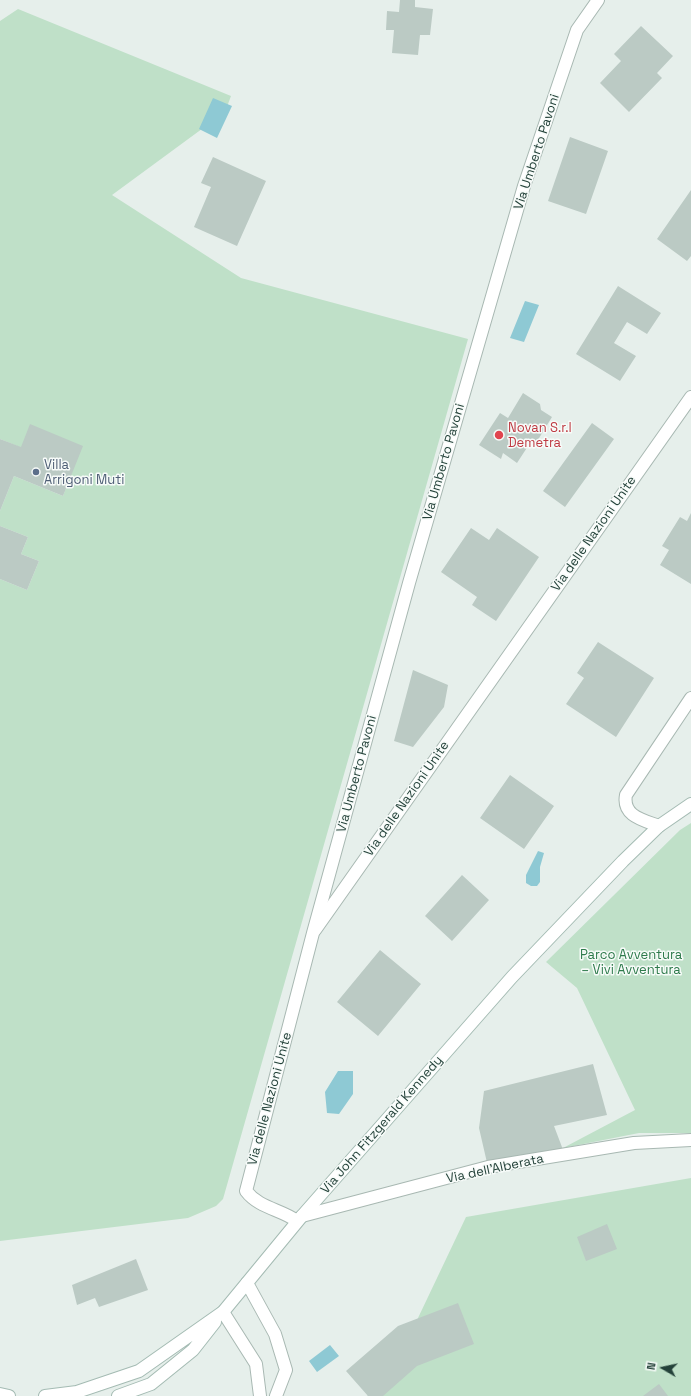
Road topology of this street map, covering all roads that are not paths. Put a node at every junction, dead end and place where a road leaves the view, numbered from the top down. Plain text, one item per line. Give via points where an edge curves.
1 (598, 0) edge
2 (691, 397) edge
3 (691, 698) edge
4 (691, 804) edge
5 (659, 826) junction
6 (313, 933) junction
7 (691, 1140) edge
8 (300, 1218) junction
9 (247, 1283) junction
10 (223, 1312) junction
11 (0, 1394) edge
12 (9, 1396) edge
13 (45, 1396) edge
14 (118, 1396) edge
15 (260, 1396) edge
16 (276, 1396) edge

1 - 6 street, Via Umberto Pavoni via 577,30 524,186 409,583
2 - 6 street, Via delle Nazioni Unite
3 - 5 street via 626,795 628,812
4 - 5 street, Via John Fitzgerald Kennedy
5 - 8 street, Via John Fitzgerald Kennedy via 512,977
6 - 8 street, Via delle Nazioni Unite via 246,1191 252,1199 265,1207
7 - 8 street, Via dell'Alberata via 634,1143 488,1167
8 - 9 street, Via John Fitzgerald Kennedy
9 - 10 street, Via John Fitzgerald Kennedy
9 - 16 street via 275,1334 286,1370
10 - 13 street, Via John Fitzgerald Kennedy via 139,1371 77,1392
10 - 14 street via 193,1350 151,1384
10 - 15 street via 256,1364
11 - 12 street

